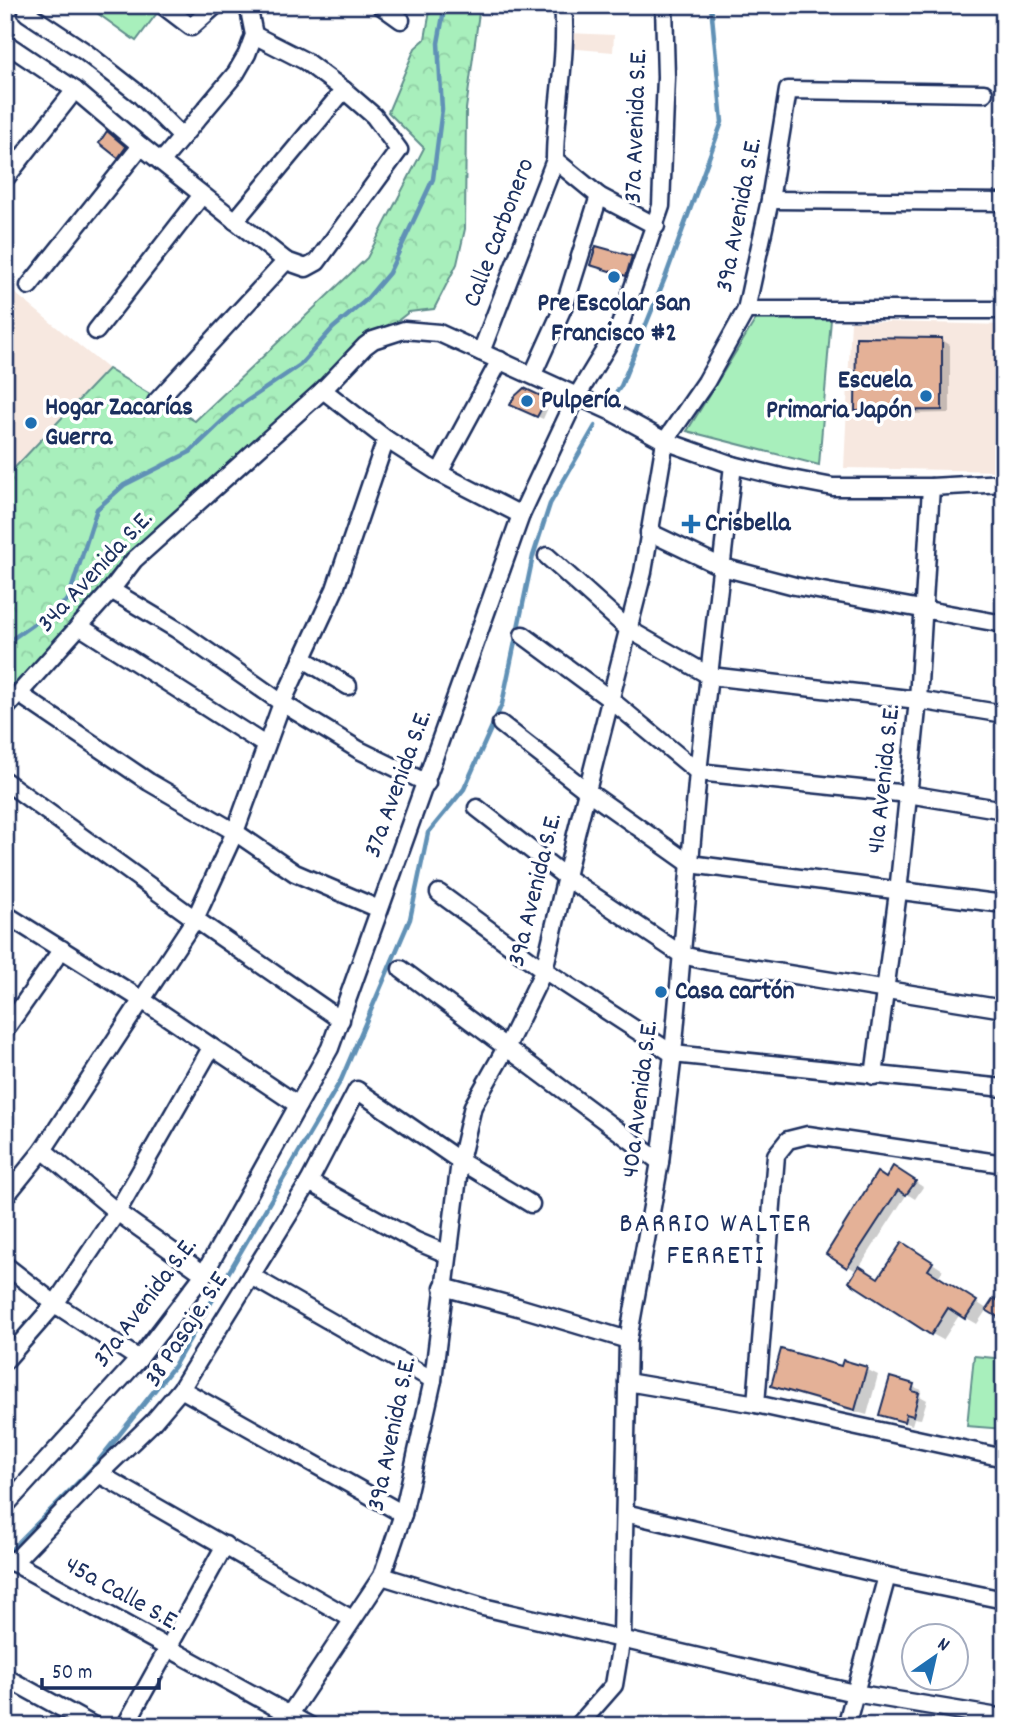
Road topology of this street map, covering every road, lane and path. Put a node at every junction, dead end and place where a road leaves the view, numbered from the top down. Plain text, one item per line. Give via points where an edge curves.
1 (32, 5) edge
2 (162, 5) edge
3 (216, 5) edge
4 (248, 5) edge
5 (380, 5) edge
6 (563, 5) edge
7 (664, 5) edge
8 (401, 20) dead end
9 (254, 35) junction
10 (5, 43) edge
11 (75, 90) junction
12 (344, 90) junction
13 (984, 93) dead end
14 (182, 137) junction
15 (141, 146) junction
16 (555, 160) junction
17 (161, 162) junction
18 (5, 179) edge
19 (202, 195) junction
20 (599, 196) junction
21 (770, 200) junction
22 (1004, 202) edge
23 (235, 221) junction
24 (656, 226) junction
25 (286, 261) junction
26 (29, 286) dead end
27 (746, 310) junction
28 (1004, 310) edge
29 (96, 331) dead end
30 (481, 352) junction
31 (500, 360) junction
32 (533, 374) junction
33 (323, 390) junction
34 (577, 396) junction
35 (156, 402) dead end
36 (386, 439) junction
37 (665, 441) junction
38 (733, 465) junction
39 (439, 474) junction
40 (1004, 483) edge
41 (931, 487) junction
42 (521, 515) junction
43 (649, 533) junction
44 (547, 556) dead end
45 (722, 567) junction
46 (111, 590) junction
47 (924, 608) junction
48 (1004, 624) edge
49 (79, 626) junction
50 (628, 629) junction
51 (523, 635) dead end
52 (302, 658) junction
53 (710, 676) junction
54 (348, 686) dead end
55 (19, 694) junction
56 (611, 700) junction
57 (918, 700) junction
58 (282, 702) junction
59 (5, 709) edge
60 (1004, 714) edge
61 (501, 724) dead end
62 (265, 745) junction
63 (698, 772) junction
64 (5, 781) edge
65 (427, 783) junction
66 (587, 791) junction
67 (908, 794) junction
68 (477, 808) dead end
69 (1004, 810) edge
70 (234, 832) junction
71 (690, 864) junction
72 (567, 878) junction
73 (898, 892) junction
74 (439, 893) dead end
75 (1004, 904) edge
76 (379, 909) junction
77 (5, 914) edge
78 (195, 919) junction
79 (62, 949) junction
80 (682, 955) junction
81 (401, 969) dead end
82 (544, 970) junction
83 (886, 990) junction
84 (142, 1000) junction
85 (1004, 1009) edge
86 (341, 1020) junction
87 (5, 1030) edge
88 (507, 1046) junction
89 (211, 1048) junction
90 (673, 1054) junction
91 (874, 1076) junction
92 (1004, 1088) edge
93 (298, 1105) junction
94 (43, 1150) junction
95 (460, 1161) junction
96 (660, 1162) junction
97 (1004, 1164) edge
98 (309, 1182) junction
99 (5, 1197) edge
100 (531, 1204) dead end
101 (117, 1212) junction
102 (447, 1254) junction
103 (5, 1265) edge
104 (204, 1274) junction
105 (251, 1276) junction
106 (443, 1287) junction
107 (55, 1304) junction
108 (628, 1340) junction
109 (139, 1359) junction
110 (5, 1361) edge
111 (433, 1380) junction
112 (627, 1381) junction
113 (181, 1389) junction
114 (756, 1404) junction
115 (1004, 1458) edge
116 (99, 1474) junction
117 (5, 1506) edge
118 (625, 1513) junction
119 (403, 1514) junction
120 (225, 1545) junction
121 (9, 1561) edge
122 (382, 1576) junction
123 (887, 1576) junction
124 (1004, 1600) edge
125 (352, 1619) junction
126 (622, 1637) junction
127 (167, 1649) junction
128 (5, 1677) edge
129 (854, 1693) junction
130 (1004, 1717) edge
131 (285, 1720) edge
132 (94, 1726) edge
133 (125, 1726) edge
134 (310, 1726) edge
135 (578, 1726) edge
136 (846, 1726) edge

1 - 14 street via 27,13 140,95
2 - 3 street via 191,27
4 - 9 street
5 - 8 street
6 - 16 street, Calle Carbonero
7 - 24 street, 37a Avenida S.E. via 666,77 661,206
9 - 12 street via 306,61
9 - 14 street via 236,73
10 - 11 street
11 - 15 street
11 - 18 street
12 - 23 street
12 - 25 street via 374,116 399,150 317,262 306,268
13 - 21 street, 39a Avenida S.E. via 788,90
14 - 17 street
15 - 17 street
15 - 26 street
16 - 20 street
16 - 30 street, Calle Carbonero
17 - 19 street
19 - 23 street
19 - 29 street
20 - 24 street
20 - 32 street via 566,301
21 - 22 street
21 - 27 street, 39a Avenida S.E.
23 - 25 street
24 - 34 street, 37a Avenida S.E. via 620,325
25 - 35 street
27 - 28 street
27 - 37 street, 39a Avenida S.E. via 706,382
30 - 31 street, 34a Avenida S.E.
30 - 33 street, 34a Avenida S.E. via 439,333 404,330 373,340
31 - 32 street, 34a Avenida S.E.
31 - 39 street
32 - 34 street, 34a Avenida S.E.
33 - 36 street
33 - 46 street, 34a Avenida S.E. via 134,560
34 - 37 street, 34a Avenida S.E.
34 - 42 street, 37a Avenida S.E.
36 - 39 street
36 - 52 street via 335,589
37 - 38 street, 34a Avenida S.E.
37 - 43 street, 39a Avenida S.E.
38 - 41 street, 34a Avenida S.E. via 833,487
38 - 45 street, 40a Avenida S.E.
39 - 42 street
40 - 41 street, 34a Avenida S.E.
41 - 47 street, 41a Avenida S.E.
42 - 65 street, 37a Avenida S.E.
43 - 45 street
43 - 50 street, 39a Avenida S.E.
44 - 50 street
45 - 47 street via 796,586
45 - 53 street, 40a Avenida S.E.
46 - 49 street, 34a Avenida S.E.
46 - 58 street
47 - 48 street
47 - 57 street, 41a Avenida S.E.
49 - 55 street, 34a Avenida S.E.
49 - 62 street
50 - 53 street
50 - 56 street, 39a Avenida S.E.
51 - 56 street
52 - 54 street
52 - 58 street
53 - 57 street
53 - 63 street, 40a Avenida S.E.
55 - 59 street, 34a Avenida S.E.
55 - 70 street via 149,782
56 - 63 street
56 - 66 street, 39a Avenida S.E.
57 - 60 street
57 - 67 street, 41a Avenida S.E.
58 - 62 street
58 - 65 street via 359,750
61 - 66 street
62 - 70 street
63 - 67 street
63 - 71 street, 40a Avenida S.E.
64 - 78 street
65 - 76 street, 37a Avenida S.E.
66 - 71 street
66 - 72 street, 39a Avenida S.E.
67 - 69 street
67 - 73 street, 41a Avenida S.E.
68 - 72 street
70 - 76 street via 295,873
70 - 78 street
71 - 73 street
71 - 80 street, 40a Avenida S.E.
72 - 80 street
72 - 82 street, 39a Avenida S.E.
73 - 75 street
73 - 83 street, 41a Avenida S.E.
74 - 82 street
76 - 86 street, 37a Avenida S.E.
77 - 79 street
78 - 84 street
78 - 86 street
79 - 84 street
79 - 87 street
80 - 83 street
80 - 90 street, 40a Avenida S.E.
81 - 88 street
82 - 88 street, 39a Avenida S.E.
82 - 90 street
83 - 85 street
83 - 91 street, 41a Avenida S.E.
84 - 89 street
84 - 94 street
86 - 93 street, 37a Avenida S.E.
88 - 95 street, 39a Avenida S.E. via 473,1106
88 - 96 street
89 - 93 street
89 - 101 street
90 - 91 street
90 - 96 street, 40a Avenida S.E.
91 - 92 street
93 - 104 street, 37a Avenida S.E.
94 - 99 street
94 - 101 street
95 - 98 street, 38 Pasaje. S.E via 357,1090
95 - 100 street
95 - 102 street, 39a Avenida S.E.
96 - 108 street, 40a Avenida S.E.
97 - 114 street via 808,1135 788,1140 776,1155
98 - 102 street
98 - 105 street, 38 Pasaje. S.E
101 - 104 street
101 - 107 street
102 - 106 street, 39a Avenida S.E.
103 - 107 street
104 - 109 street, 37a Avenida S.E.
105 - 111 street
105 - 113 street, 38 Pasaje. S.E
106 - 108 street
106 - 111 street, 39a Avenida S.E.
107 - 109 street
107 - 110 street
108 - 112 street, 40a Avenida S.E.
109 - 117 street, 37a Avenida S.E.
111 - 119 street, 39a Avenida S.E.
112 - 114 street
112 - 118 street, 40a Avenida S.E.
113 - 116 street, 38 Pasaje. S.E
113 - 119 street
114 - 115 street
116 - 120 street
116 - 121 street, 38 Pasaje. S.E
118 - 123 street
118 - 126 street, 40a Avenida S.E.
119 - 122 street, 39a Avenida S.E.
120 - 125 street
120 - 127 street
121 - 127 street, 45a Calle S.E.
122 - 125 street, 39a Avenida S.E.
122 - 126 street via 483,1606
123 - 124 street
123 - 129 street
125 - 131 street, 39a Avenida S.E.
126 - 129 street
126 - 135 street, 40a Avenida S.E. via 614,1685
127 - 131 street, 45a Calle S.E.
127 - 133 street
128 - 132 street
129 - 130 street
129 - 136 street
131 - 134 street, 45a Calle S.E.

